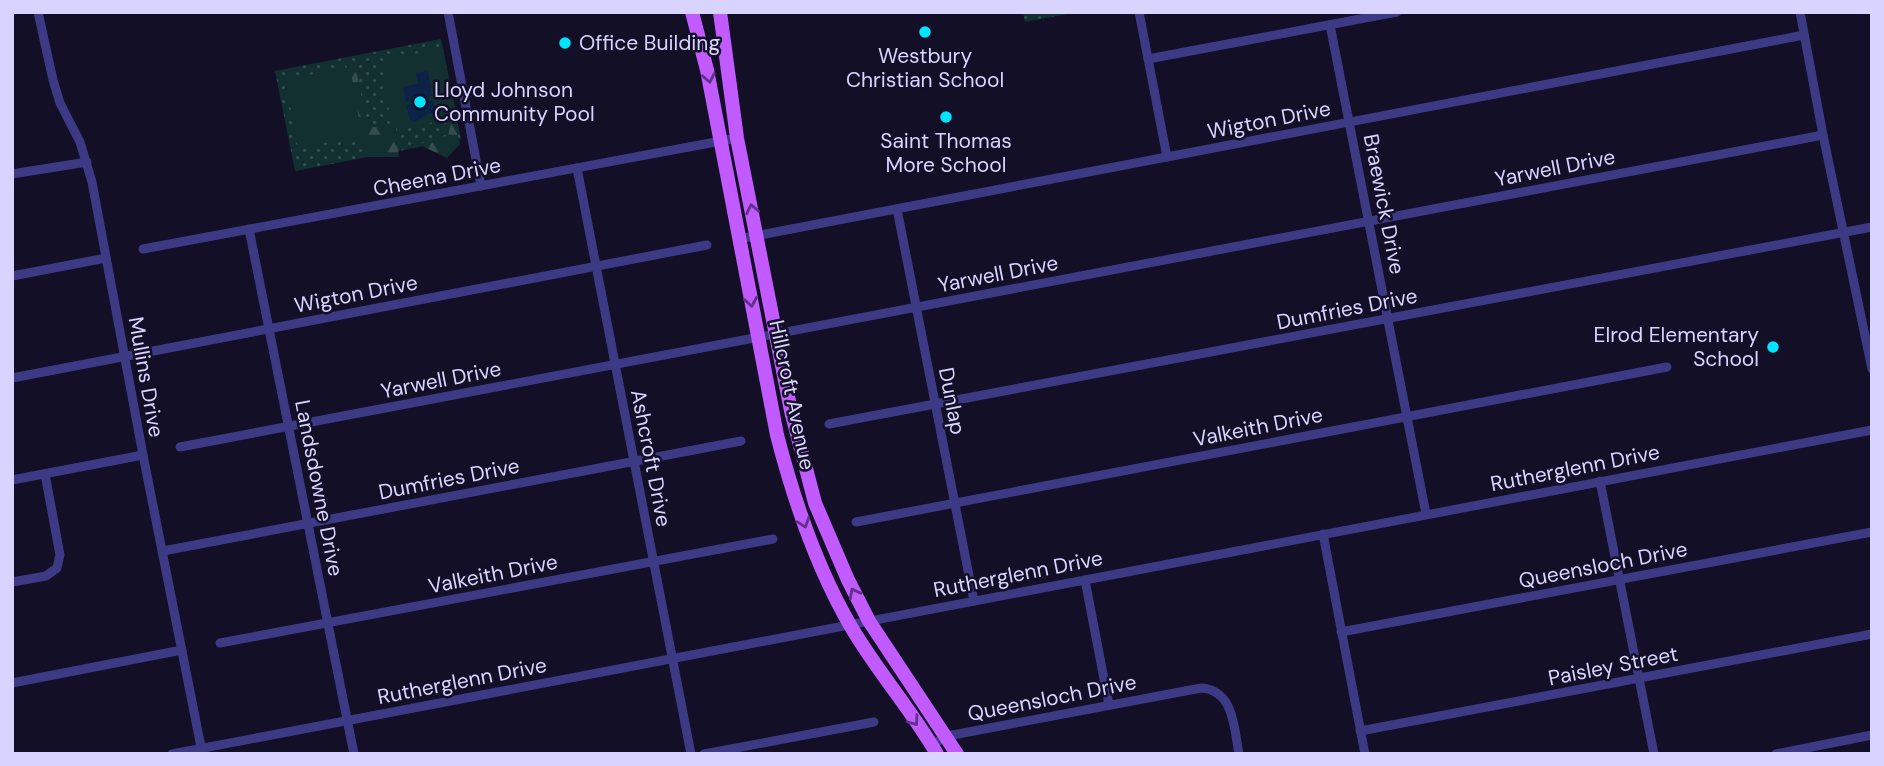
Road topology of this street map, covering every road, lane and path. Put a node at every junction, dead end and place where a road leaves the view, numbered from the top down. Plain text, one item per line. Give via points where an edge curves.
1 (38, 12) edge
2 (448, 12) edge
3 (692, 12) edge
4 (720, 12) edge
5 (1139, 12) edge
6 (1397, 12) edge
7 (1800, 12) edge
8 (1331, 25) junction
9 (1804, 35) junction
10 (1148, 59) junction
11 (1350, 122) junction
12 (1823, 135) junction
13 (737, 138) junction
14 (720, 142) junction
15 (1167, 157) junction
16 (87, 162) junction
17 (577, 168) junction
18 (12, 174) edge
19 (481, 186) junction
20 (897, 209) junction
21 (1369, 221) junction
22 (1872, 227) edge
23 (249, 229) junction
24 (1844, 233) junction
25 (758, 235) junction
26 (740, 239) junction
27 (707, 245) dead end
28 (143, 249) dead end
29 (106, 258) junction
30 (596, 266) junction
31 (12, 276) edge
32 (916, 307) junction
33 (1388, 319) junction
34 (269, 328) junction
35 (776, 334) junction
36 (758, 337) junction
37 (125, 356) junction
38 (615, 364) junction
39 (1667, 367) dead end
40 (1872, 369) edge
41 (12, 378) edge
42 (934, 403) junction
43 (1407, 417) junction
44 (829, 424) dead end
45 (288, 426) junction
46 (1872, 430) edge
47 (741, 441) dead end
48 (180, 447) dead end
49 (143, 455) junction
50 (634, 462) junction
51 (45, 474) junction
52 (12, 480) edge
53 (1600, 481) junction
54 (954, 503) junction
55 (1426, 514) junction
56 (856, 522) dead end
57 (308, 523) junction
58 (1872, 532) edge
59 (1323, 534) junction
60 (773, 539) dead end
61 (163, 551) junction
62 (654, 562) junction
63 (1085, 579) junction
64 (1620, 580) junction
65 (12, 582) edge
66 (974, 601) junction
67 (869, 621) junction
68 (328, 623) junction
69 (850, 625) junction
70 (1341, 632) junction
71 (1872, 634) edge
72 (220, 643) dead end
73 (182, 650) junction
74 (673, 659) junction
75 (1640, 678) junction
76 (12, 683) edge
77 (1109, 705) junction
78 (347, 720) junction
79 (874, 722) dead end
80 (1360, 731) junction
81 (947, 736) junction
82 (1872, 736) edge
83 (934, 750) edge
84 (202, 751) edge
85 (172, 754) edge
86 (354, 754) edge
87 (691, 754) edge
88 (704, 754) edge
89 (957, 754) edge
90 (1240, 754) edge
91 (1365, 754) edge
92 (1654, 754) edge
93 (1776, 754) edge

1 - 16 street, Mullins Drive via 60,103
2 - 19 street
3 -> 14 main road, Hillcroft Avenue
4 - 13 main road, Hillcroft Avenue
5 - 10 street
6 - 8 street
7 - 9 street
8 - 10 street
8 - 11 street, Braewick Drive
9 - 11 street, Wigton Drive
9 - 12 street
10 - 15 street
11 - 15 street, Wigton Drive
11 - 21 street, Braewick Drive
12 - 21 street, Yarwell Drive
12 - 24 street
13 - 14 street, Cheena Drive
25 -> 13 main road, Hillcroft Avenue
14 - 17 street, Cheena Drive
14 - 26 main road, Hillcroft Avenue
15 - 20 street, Wigton Drive
16 - 18 street
16 - 29 street, Mullins Drive
17 - 19 street, Cheena Drive
17 - 30 street, Ashcroft Drive
19 - 23 street, Cheena Drive
20 - 25 street, Wigton Drive
20 - 32 street, Dunlap
21 - 32 street, Yarwell Drive
21 - 33 street, Braewick Drive
22 - 24 street, Dumfries Drive
23 - 28 street, Cheena Drive
23 - 34 street, Landsdowne Drive
24 - 33 street, Dumfries Drive
24 - 40 street
25 - 26 street, Wigton Drive
25 - 35 main road, Hillcroft Avenue
26 -> 36 main road, Hillcroft Avenue
27 - 30 street, Wigton Drive
29 - 31 street
29 - 37 street, Mullins Drive
30 - 34 street, Wigton Drive
30 - 38 street, Ashcroft Drive
32 - 35 street, Yarwell Drive
32 - 42 street, Dunlap
33 - 42 street, Dumfries Drive
33 - 43 street, Braewick Drive
34 - 37 street, Wigton Drive
34 - 45 street, Landsdowne Drive
35 - 36 street, Yarwell Drive
67 -> 35 main road, Hillcroft Avenue via 815,503
36 - 38 street, Yarwell Drive
36 -> 69 main road, Hillcroft Avenue via 790,483 809,539
37 - 41 street, Wigton Drive
37 - 49 street, Mullins Drive
38 - 45 street, Yarwell Drive
38 - 50 street, Ashcroft Drive
39 - 43 street, Valkeith Drive
42 - 44 street, Dumfries Drive
42 - 54 street, Dunlap
43 - 54 street, Valkeith Drive
43 - 55 street, Braewick Drive
45 - 48 street, Yarwell Drive
45 - 57 street, Landsdowne Drive
46 - 53 street, Rutherglenn Drive
47 - 50 street, Dumfries Drive
49 - 51 street
49 - 61 street, Mullins Drive
50 - 57 street, Dumfries Drive
50 - 62 street, Ashcroft Drive
51 - 52 street
51 - 65 street via 60,555 57,568 46,576
53 - 55 street, Rutherglenn Drive
53 - 64 street
54 - 56 street, Valkeith Drive
54 - 66 street, Dunlap
55 - 59 street, Rutherglenn Drive
57 - 61 street, Dumfries Drive
57 - 68 street, Landsdowne Drive
58 - 64 street, Queensloch Drive
59 - 63 street, Rutherglenn Drive
59 - 70 street
60 - 62 street, Valkeith Drive
61 - 73 street, Mullins Drive
62 - 68 street, Valkeith Drive
62 - 74 street, Ashcroft Drive
63 - 66 street, Rutherglenn Drive
63 - 77 street
64 - 70 street, Queensloch Drive
64 - 75 street
66 - 67 street, Rutherglenn Drive
67 - 69 street, Rutherglenn Drive
67 - 81 main road, Hillcroft Avenue
68 - 72 street, Valkeith Drive
68 - 78 street, Landsdowne Drive
69 - 74 street, Rutherglenn Drive
69 -> 83 main road, Hillcroft Avenue
70 - 80 street
71 - 75 street, Paisley Street
73 - 76 street
73 - 84 street, Mullins Drive
74 - 78 street, Rutherglenn Drive
74 - 87 street, Ashcroft Drive
75 - 80 street, Paisley Street
75 - 92 street
77 - 81 street, Queensloch Drive
77 - 90 street, Queensloch Drive via 1210,688 1229,705
78 - 84 street, Rutherglenn Drive
78 - 86 street, Landsdowne Drive
79 - 88 street
80 - 91 street
81 - 83 street, Queensloch Drive
81 - 89 main road, Hillcroft Avenue
82 - 93 street
84 - 85 street, Rutherglenn Drive

